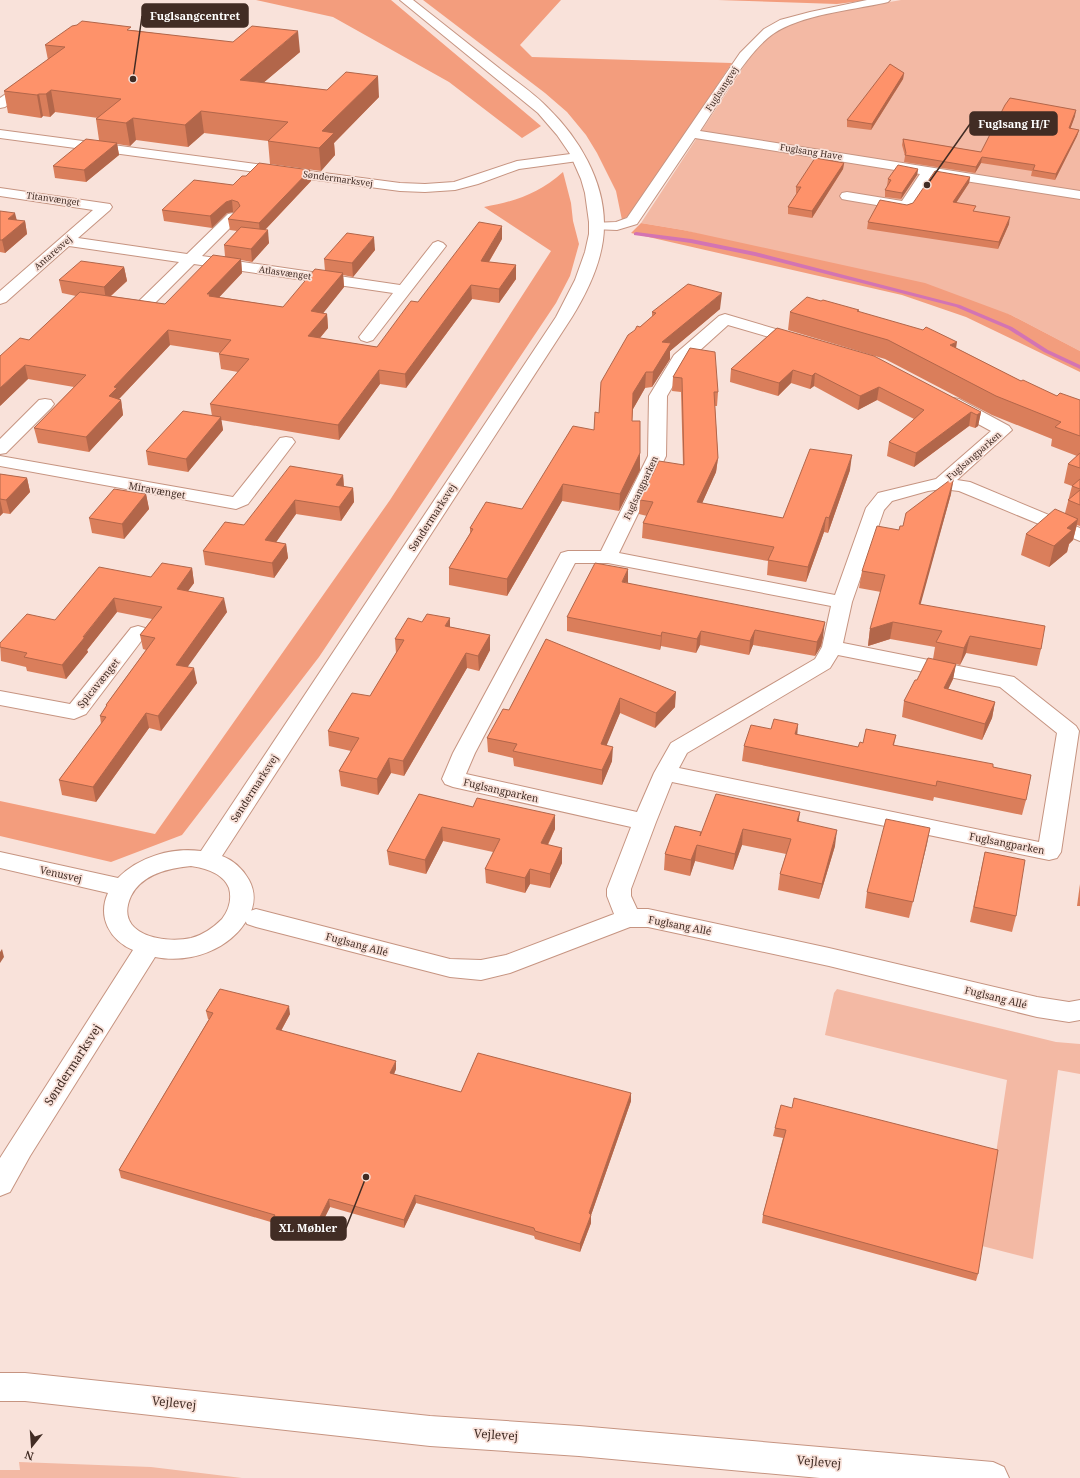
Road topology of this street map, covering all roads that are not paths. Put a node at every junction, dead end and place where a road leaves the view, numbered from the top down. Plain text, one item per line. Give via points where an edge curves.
1 (406, 0) edge
2 (884, 0) edge
3 (40, 75) edge
4 (0, 104) edge
5 (0, 134) edge
6 (692, 134) junction
7 (578, 157) junction
8 (929, 171) junction
9 (0, 192) edge
10 (1080, 195) edge
11 (847, 196) dead end
12 (105, 207) joint
13 (233, 217) edge
14 (597, 226) junction
15 (66, 241) junction
16 (438, 246) dead end
17 (191, 259) junction
18 (404, 290) junction
19 (0, 299) edge
20 (145, 304) edge
21 (367, 337) dead end
22 (818, 346) edge
23 (942, 398) edge
24 (45, 404) dead end
25 (286, 442) dead end
26 (0, 449) edge
27 (0, 461) edge
28 (942, 483) junction
29 (1080, 535) edge
30 (608, 557) junction
31 (842, 602) junction
32 (138, 632) dead end
33 (832, 647) junction
34 (0, 698) edge
35 (665, 773) junction
36 (644, 822) junction
37 (0, 860) edge
38 (207, 860) junction
39 (123, 888) junction
40 (247, 916) junction
41 (628, 918) junction
42 (148, 947) junction
43 (1080, 1010) edge
44 (0, 1184) edge
45 (0, 1387) edge
46 (993, 1478) edge

1 - 7 street, Søndermarksvej via 543,110 570,142
2 - 6 street, Fuglsangvej via 814,14 784,23 768,32 744,56
3 - 4 street
5 - 7 street, Søndermarksvej via 392,186 425,188 467,183 517,165
6 - 8 street, Fuglsang Have
6 - 14 street, Fuglsangvej via 632,221 617,226
7 - 14 street, Søndermarksvej via 592,190
8 - 10 street, Fuglsang Have
8 - 11 street via 906,206
9 - 12 street, Titanvænget
12 - 15 street, Antaresvej
13 - 17 street
14 - 38 street, Søndermarksvej via 588,267 576,297
15 - 17 street, Atlasvænget
15 - 19 street, Antaresvej
16 - 18 street
17 - 18 street, Atlasvænget
17 - 20 street
18 - 21 street
22 - 30 street, Fuglsangparken via 725,318 686,353 658,396 658,456
23 - 28 street, Fuglsangparken via 1003,430
24 - 26 street
25 - 27 street, Miravænget via 236,503
28 - 29 street, Fuglsangparken via 963,486
28 - 31 street, Fuglsangparken via 885,497 875,508
30 - 31 street, Fuglsangparken
30 - 36 street, Fuglsangparken via 568,557 464,753 453,779
31 - 33 street, Fuglsangparken
32 - 34 street, Spicavænget via 74,712
33 - 35 street, Fuglsangparken via 823,663 678,748
33 - 35 street, Fuglsangparken via 1007,682 1068,731 1049,852
35 - 36 street, Fuglsangparken
36 - 41 street, Fuglsangparken via 619,889 619,896
37 - 39 street, Venusvej
38 - 39 street via 192,858 160,862 132,878
38 - 40 street via 222,866 234,875 241,887
39 - 42 street via 116,902 115,916 121,929 132,940
40 - 41 street, Fuglsang Allé via 450,968 481,970 510,964
40 - 42 street via 211,940 190,947 168,950
41 - 43 street, Fuglsang Allé via 648,918 1037,1007 1069,1012
42 - 44 street, Søndermarksvej via 20,1148
45 - 46 street, Vejlevej via 430,1431 579,1441

